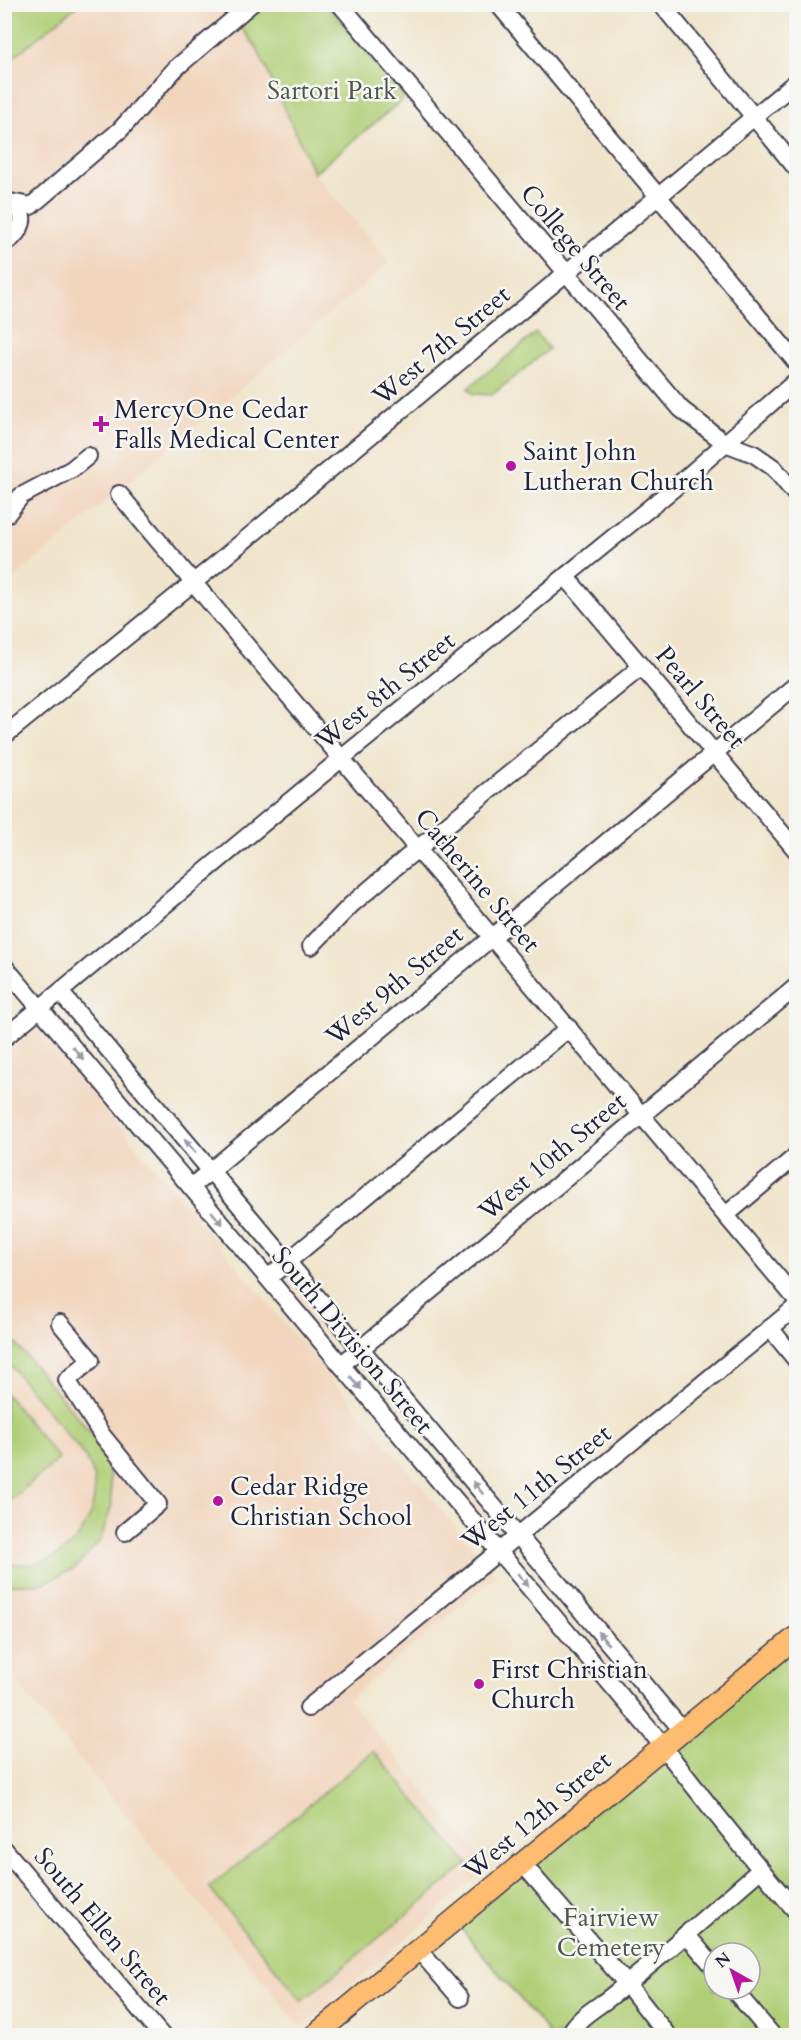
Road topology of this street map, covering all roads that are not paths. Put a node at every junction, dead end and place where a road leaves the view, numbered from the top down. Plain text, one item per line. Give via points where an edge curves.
1 (251, 4) edge
2 (340, 4) edge
3 (498, 4) edge
4 (661, 4) edge
5 (796, 82) edge
6 (754, 117) junction
7 (796, 168) edge
8 (659, 198) junction
9 (7, 201) edge
10 (12, 239) dead end
11 (567, 275) junction
12 (796, 362) edge
13 (796, 381) edge
14 (725, 443) junction
15 (88, 456) dead end
16 (119, 494) dead end
17 (796, 495) edge
18 (7, 514) dead end
19 (566, 577) junction
20 (194, 583) junction
21 (641, 667) junction
22 (796, 685) edge
23 (4, 736) edge
24 (714, 753) junction
25 (342, 758) junction
26 (418, 849) junction
27 (796, 850) edge
28 (492, 937) junction
29 (311, 946) dead end
30 (4, 966) edge
31 (796, 987) edge
32 (60, 992) junction
33 (40, 1008) junction
34 (569, 1029) junction
35 (4, 1038) edge
36 (642, 1115) junction
37 (796, 1156) edge
38 (211, 1171) junction
39 (191, 1187) junction
40 (726, 1215) junction
41 (287, 1262) junction
42 (268, 1278) junction
43 (796, 1299) edge
44 (796, 1306) edge
45 (60, 1323) dead end
46 (770, 1328) junction
47 (361, 1349) junction
48 (796, 1360) edge
49 (341, 1365) junction
50 (125, 1532) dead end
51 (517, 1535) junction
52 (498, 1551) junction
53 (796, 1638) edge
54 (308, 1708) dead end
55 (682, 1730) junction
56 (663, 1746) junction
57 (4, 1849) edge
58 (522, 1863) junction
59 (760, 1870) junction
60 (796, 1911) edge
61 (686, 1934) junction
62 (418, 1949) junction
63 (702, 1953) edge
64 (627, 1984) junction
65 (460, 1998) dead end
66 (743, 2001) edge
67 (162, 2036) edge
68 (314, 2036) edge
69 (570, 2036) edge
70 (668, 2036) edge
71 (773, 2036) edge

1 - 9 street via 176,68 120,130 72,173 31,206
2 - 11 street, College Street
3 - 8 street
4 - 6 street
5 - 6 street, West 7th Street
6 - 7 street
6 - 8 street, West 7th Street
8 - 11 street, West 7th Street
8 - 12 street
9 - 10 street via 20,210 23,220
11 - 14 street, College Street via 681,409
11 - 20 street, West 7th Street
13 - 14 street, West 8th Street
14 - 17 street, College Street via 754,454 774,468
14 - 19 street, West 8th Street
15 - 18 street via 21,496
16 - 20 street, Catherine Street
19 - 21 street, Pearl Street
19 - 25 street, West 8th Street
20 - 23 street, West 7th Street
20 - 25 street, Catherine Street
21 - 24 street, Pearl Street
21 - 26 street
22 - 24 street, West 9th Street
24 - 27 street, Pearl Street
24 - 28 street, West 9th Street
25 - 26 street, Catherine Street
25 - 32 street, West 8th Street
26 - 28 street, Catherine Street
26 - 29 street via 351,905
28 - 34 street, Catherine Street
28 - 38 street, West 9th Street
30 - 33 street, South Division Street
31 - 36 street, West 10th Street
32 - 33 street, West 8th Street
38 -> 32 street, South Division Street
33 - 35 street, West 8th Street
33 -> 39 street, South Division Street
34 - 36 street, Catherine Street
34 - 41 street
36 - 40 street, Catherine Street
36 - 47 street, West 10th Street
37 - 40 street
38 - 39 street, West 9th Street
38 - 41 street, South Division Street
39 -> 42 street, South Division Street
40 - 43 street, Catherine Street
41 - 42 street
41 - 47 street, South Division Street
42 - 49 street, South Division Street
44 - 46 street, West 11th Street
45 - 50 street via 91,1360 67,1380 102,1435 158,1504
46 - 48 street
46 - 51 street, West 11th Street
47 - 49 street, West 10th Street
51 -> 47 street, South Division Street
49 -> 52 street, South Division Street
51 - 52 street, West 11th Street
55 -> 51 street, South Division Street
52 - 54 street, West 11th Street
52 -> 56 street, South Division Street
53 - 55 main road, West 12th Street
55 - 56 main road, West 12th Street
56 - 58 main road, West 12th Street
56 - 59 street, South Division Street
57 - 67 street, South Ellen Street
58 - 62 main road, West 12th Street
58 - 64 street
59 - 60 street, South Division Street
59 - 61 street
61 - 63 street
61 - 64 street
62 - 65 street
62 - 68 main road, West 12th Street
64 - 69 street via 582,2019
64 - 70 street
66 - 71 street

